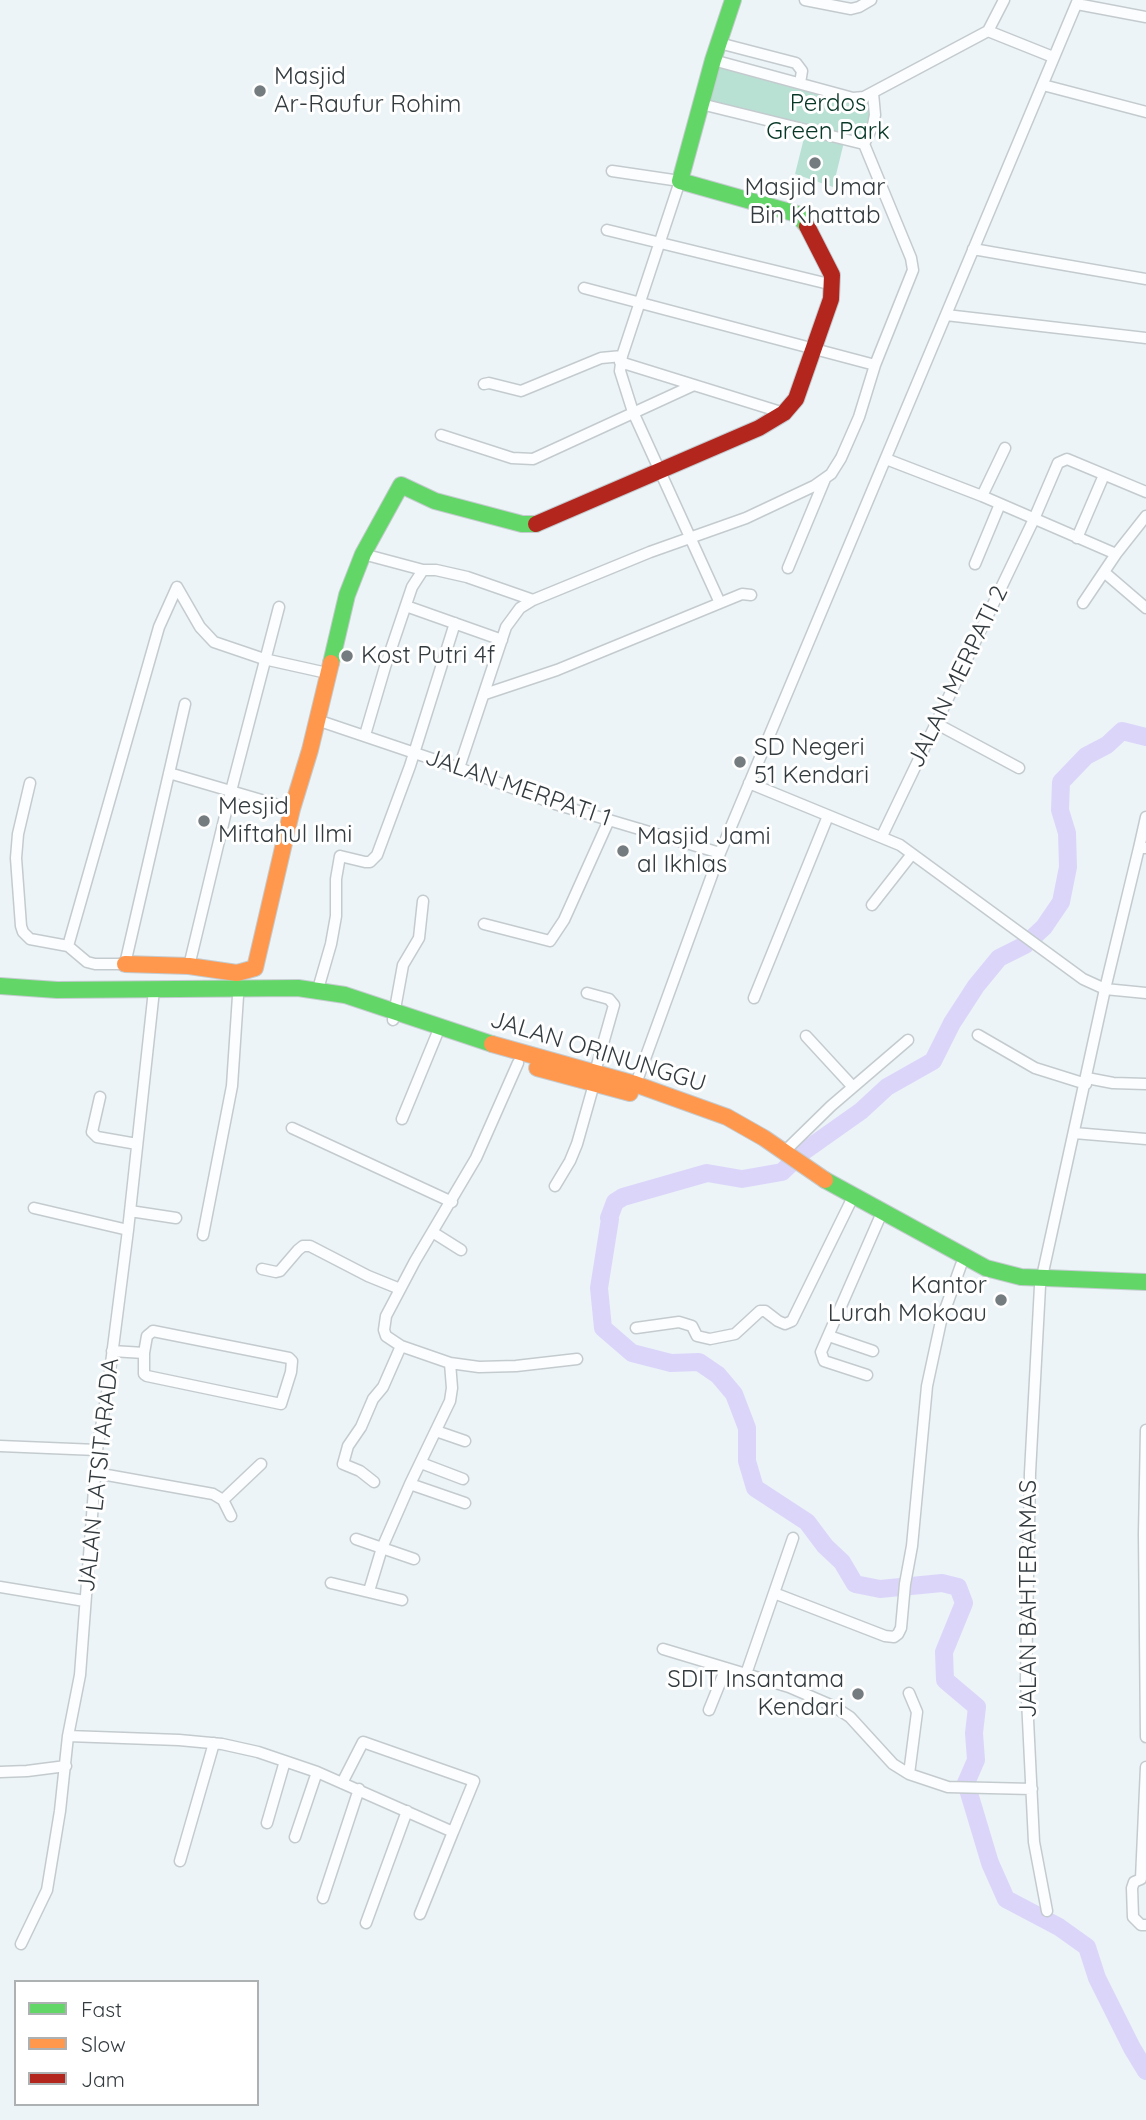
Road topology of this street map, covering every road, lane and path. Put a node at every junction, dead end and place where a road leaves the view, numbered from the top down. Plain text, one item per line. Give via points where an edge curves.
1 (733, 0) edge
2 (805, 0) edge
3 (871, 0) edge
4 (1004, 0) edge
5 (1078, 2) edge
6 (1146, 17) edge
7 (988, 31) junction
8 (719, 43) junction
9 (1053, 57) junction
10 (713, 60) junction
11 (800, 83) junction
12 (1042, 85) junction
13 (873, 93) junction
14 (701, 104) junction
15 (1146, 112) edge
16 (864, 144) junction
17 (612, 171) dead end
18 (680, 181) junction
19 (607, 230) dead end
20 (660, 243) junction
21 (973, 249) junction
22 (1146, 279) edge
23 (833, 285) junction
24 (584, 288) dead end
25 (640, 304) junction
26 (946, 315) junction
27 (1146, 338) edge
28 (815, 349) junction
29 (621, 359) junction
30 (875, 365) junction
31 (484, 384) dead end
32 (694, 385) junction
33 (633, 412) junction
34 (784, 413) junction
35 (441, 435) dead end
36 (1005, 448) dead end
37 (886, 459) junction
38 (661, 471) junction
39 (1104, 475) junction
40 (825, 479) junction
41 (1146, 492) edge
42 (982, 496) junction
43 (1000, 504) junction
44 (1146, 516) edge
45 (1034, 519) junction
46 (692, 537) junction
47 (1077, 538) junction
48 (363, 554) junction
49 (1116, 554) junction
50 (975, 564) dead end
51 (788, 568) dead end
52 (424, 570) junction
53 (1104, 572) junction
54 (751, 595) dead end
55 (533, 600) junction
56 (720, 603) junction
57 (1083, 603) dead end
58 (406, 606) junction
59 (279, 607) dead end
60 (1146, 608) edge
61 (455, 623) junction
62 (502, 640) junction
63 (264, 659) junction
64 (327, 673) junction
65 (485, 694) junction
66 (185, 704) dead end
67 (317, 720) junction
68 (937, 724) junction
69 (365, 735) junction
70 (414, 752) junction
71 (459, 768) junction
72 (1019, 768) dead end
73 (169, 773) junction
74 (30, 783) dead end
75 (749, 783) junction
76 (231, 791) junction
77 (292, 809) junction
78 (828, 816) junction
79 (1146, 817) edge
80 (609, 820) junction
81 (882, 836) junction
82 (1143, 848) edge
83 (720, 853) junction
84 (912, 853) junction
85 (423, 901) dead end
86 (872, 905) dead end
87 (484, 924) dead end
88 (68, 946) junction
89 (125, 964) junction
90 (189, 966) junction
91 (250, 987) junction
92 (7, 989) edge
93 (318, 989) junction
94 (1105, 989) junction
95 (587, 993) dead end
96 (1146, 993) edge
97 (154, 995) junction
98 (754, 998) dead end
99 (395, 1015) junction
100 (437, 1034) junction
101 (978, 1035) dead end
102 (806, 1036) dead end
103 (908, 1040) dead end
104 (518, 1063) junction
105 (594, 1078) junction
106 (1086, 1081) junction
107 (1146, 1084) edge
108 (853, 1087) junction
109 (634, 1088) junction
110 (100, 1097) dead end
111 (401, 1119) dead end
112 (292, 1128) dead end
113 (1074, 1133) junction
114 (1146, 1139) edge
115 (137, 1144) junction
116 (787, 1156) junction
117 (806, 1171) junction
118 (555, 1186) dead end
119 (851, 1201) junction
120 (452, 1202) junction
121 (34, 1208) dead end
122 (130, 1211) junction
123 (880, 1217) junction
124 (176, 1218) dead end
125 (128, 1230) junction
126 (433, 1233) junction
127 (203, 1235) dead end
128 (461, 1250) dead end
129 (961, 1265) junction
130 (262, 1269) dead end
131 (1041, 1282) junction
132 (1146, 1282) edge
133 (400, 1289) junction
134 (1146, 1292) edge
135 (636, 1328) dead end
136 (829, 1336) junction
137 (401, 1346) junction
138 (112, 1351) junction
139 (873, 1351) dead end
140 (144, 1353) junction
141 (577, 1359) dead end
142 (450, 1363) junction
143 (867, 1375) dead end
144 (1146, 1430) edge
145 (436, 1431) junction
146 (465, 1441) dead end
147 (0, 1446) edge
148 (97, 1450) junction
149 (1146, 1452) edge
150 (421, 1463) junction
151 (261, 1464) dead end
152 (96, 1473) junction
153 (463, 1479) dead end
154 (374, 1482) dead end
155 (410, 1485) junction
156 (223, 1500) junction
157 (465, 1503) dead end
158 (230, 1516) dead end
159 (793, 1538) dead end
160 (356, 1539) dead end
161 (382, 1548) junction
162 (414, 1559) dead end
163 (331, 1583) dead end
164 (0, 1587) edge
165 (369, 1591) junction
166 (774, 1593) junction
167 (402, 1600) dead end
168 (85, 1601) junction
169 (1145, 1638) edge
170 (663, 1649) dead end
171 (726, 1668) junction
172 (746, 1674) junction
173 (909, 1693) dead end
174 (709, 1710) dead end
175 (68, 1736) junction
176 (1146, 1737) edge
177 (214, 1743) junction
178 (285, 1761) junction
179 (66, 1766) junction
180 (1146, 1767) edge
181 (0, 1772) edge
182 (317, 1772) junction
183 (909, 1774) junction
184 (342, 1783) junction
185 (359, 1789) junction
186 (1032, 1789) junction
187 (407, 1811) junction
188 (267, 1823) dead end
189 (453, 1832) junction
190 (295, 1836) dead end
191 (180, 1861) dead end
192 (1143, 1879) edge
193 (323, 1898) dead end
194 (1046, 1911) dead end
195 (420, 1914) dead end
196 (366, 1923) dead end
197 (1144, 1928) edge
198 (21, 1944) dead end

1 - 8 street
2 - 3 street via 851,9
4 - 7 street
5 - 6 street
5 - 9 street
7 - 9 street
7 - 13 street
8 - 10 street
8 - 11 street via 796,63 802,71
9 - 12 street
10 - 11 street
10 - 14 street
11 - 13 street via 852,98
12 - 15 street
12 - 21 street
13 - 16 street via 875,115
14 - 16 street
14 - 18 street
16 - 30 street via 913,270
17 - 18 street
18 - 20 street
18 - 23 street via 797,214 823,254
19 - 20 street
20 - 23 street
20 - 25 street
21 - 22 street
21 - 26 street
23 - 28 street
24 - 25 street
25 - 28 street
25 - 29 street
26 - 27 street
26 - 37 street
28 - 30 street
28 - 34 street via 798,394
29 - 31 street via 601,358 522,391
29 - 32 street
29 - 33 street via 622,382
30 - 40 street via 859,417
32 - 33 street
32 - 34 street
33 - 35 street via 526,460
33 - 38 street
34 - 38 street via 750,433
36 - 42 street
37 - 42 street
37 - 75 street
38 - 46 street
38 - 48 street via 534,525 435,501 401,485
39 - 41 street
39 - 45 street, JALAN MERPATI 2 via 1061,459
39 - 47 street
40 - 46 street via 746,518
40 - 51 street
42 - 43 street
43 - 45 street
43 - 50 street
44 - 49 street
45 - 47 street
45 - 68 street, JALAN MERPATI 2
46 - 55 street
46 - 56 street
47 - 49 street
48 - 52 street
48 - 64 street
49 - 53 street
52 - 55 street via 467,577
52 - 58 street
53 - 57 street
53 - 60 street
54 - 56 street
55 - 62 street via 513,615
56 - 65 street via 557,670
58 - 61 street
58 - 69 street
59 - 63 street
61 - 62 street
61 - 70 street
62 - 65 street
63 - 64 street
63 - 76 street
63 - 88 street via 214,642 177,587 159,627
64 - 67 street
65 - 71 street
66 - 73 street
67 - 69 street, JALAN MERPATI 1
67 - 77 street
68 - 72 street
68 - 81 street, JALAN MERPATI 2
69 - 70 street, JALAN MERPATI 1
70 - 71 street, JALAN MERPATI 1
70 - 93 street via 377,855 370,862 340,856 336,916
71 - 80 street, JALAN MERPATI 1
73 - 76 street
73 - 89 street
74 - 88 street via 16,858 21,926 30,939
75 - 78 street
75 - 83 street
76 - 77 street
76 - 90 street
77 - 91 street
78 - 81 street
78 - 98 street
79 - 82 street, JALAN BAHTERAMAS
80 - 83 street, JALAN MERPATI 1
80 - 87 street via 550,941
81 - 84 street
82 - 94 street, JALAN BAHTERAMAS
83 - 109 street
84 - 86 street
84 - 94 street via 1083,979
85 - 99 street via 419,938 403,965
88 - 89 street via 87,962
89 - 90 street
90 - 91 street via 237,973
91 - 93 street, JALAN ORINUNGGU
91 - 97 street, JALAN ORINUNGGU
91 - 99 street, JALAN ORINUNGGU
91 - 127 street
92 - 97 street, JALAN ORINUNGGU
93 - 99 street, JALAN ORINUNGGU
94 - 96 street
94 - 106 street, JALAN BAHTERAMAS
95 - 105 street via 614,1005
97 - 115 street, JALAN LATSITARADA
99 - 100 street, JALAN ORINUNGGU
99 - 105 street, JALAN ORINUNGGU
100 - 104 street, JALAN ORINUNGGU
100 - 111 street
101 - 106 street via 1035,1068
102 - 108 street
103 - 108 street
104 - 105 street, JALAN ORINUNGGU
104 - 120 street via 477,1158
105 - 109 street, JALAN ORINUNGGU
105 - 118 street via 577,1144
106 - 107 street
106 - 113 street, JALAN BAHTERAMAS
108 - 116 street
109 - 116 street, JALAN ORINUNGGU
110 - 115 street via 92,1132 97,1137
112 - 120 street
113 - 114 street
113 - 131 street, JALAN BAHTERAMAS
115 - 122 street, JALAN LATSITARADA
116 - 117 street, JALAN ORINUNGGU
117 - 119 street, JALAN ORINUNGGU
117 - 131 street, JALAN ORINUNGGU via 986,1268
119 - 123 street, JALAN ORINUNGGU
119 - 135 street via 792,1321 785,1324 760,1311 735,1334 710,1339 678,1322
120 - 126 street
121 - 125 street
122 - 124 street
122 - 125 street, JALAN LATSITARADA
123 - 129 street, JALAN ORINUNGGU
123 - 136 street
125 - 138 street, JALAN LATSITARADA
126 - 128 street
126 - 133 street
129 - 131 street, JALAN ORINUNGGU via 1002,1280
129 - 166 street via 941,1321 928,1386 898,1634 889,1637
130 - 133 street via 281,1271 303,1246 310,1246
131 - 132 street, JALAN ORINUNGGU
131 - 134 street, JALAN ORINUNGGU
131 - 186 street, JALAN BAHTERAMAS via 1027,1577
133 - 137 street via 384,1330
136 - 139 street
136 - 143 street via 821,1352 824,1361
137 - 142 street
137 - 154 street via 343,1464
138 - 140 street
138 - 148 street, JALAN LATSITARADA
140 - 140 street via 144,1374 148,1376 281,1404 292,1366 284,1356 153,1331
141 - 142 street via 516,1366
142 - 145 street via 452,1395
144 - 149 street
145 - 146 street
145 - 150 street
147 - 148 street
148 - 152 street, JALAN LATSITARADA
149 - 169 street
150 - 153 street
150 - 155 street
151 - 156 street
152 - 156 street via 214,1494
152 - 168 street, JALAN LATSITARADA
155 - 157 street
155 - 161 street
156 - 158 street
159 - 166 street
160 - 161 street
161 - 162 street
161 - 165 street
163 - 165 street
164 - 168 street
165 - 167 street
166 - 172 street
168 - 175 street, JALAN LATSITARADA via 80,1675
169 - 176 street
170 - 171 street
171 - 172 street
171 - 174 street
172 - 183 street via 833,1706
173 - 183 street via 917,1712
175 - 177 street
175 - 179 street, JALAN LATSITARADA
177 - 178 street
177 - 191 street
178 - 182 street
178 - 188 street
179 - 181 street
179 - 198 street, JALAN LATSITARADA via 47,1889
180 - 192 street
182 - 184 street
182 - 190 street
183 - 186 street via 948,1787
184 - 185 street
184 - 189 street via 363,1742 474,1781
185 - 187 street
185 - 193 street
186 - 194 street, JALAN BAHTERAMAS via 1034,1842
187 - 189 street
187 - 196 street
189 - 195 street
192 - 197 street via 1132,1888 1133,1917

